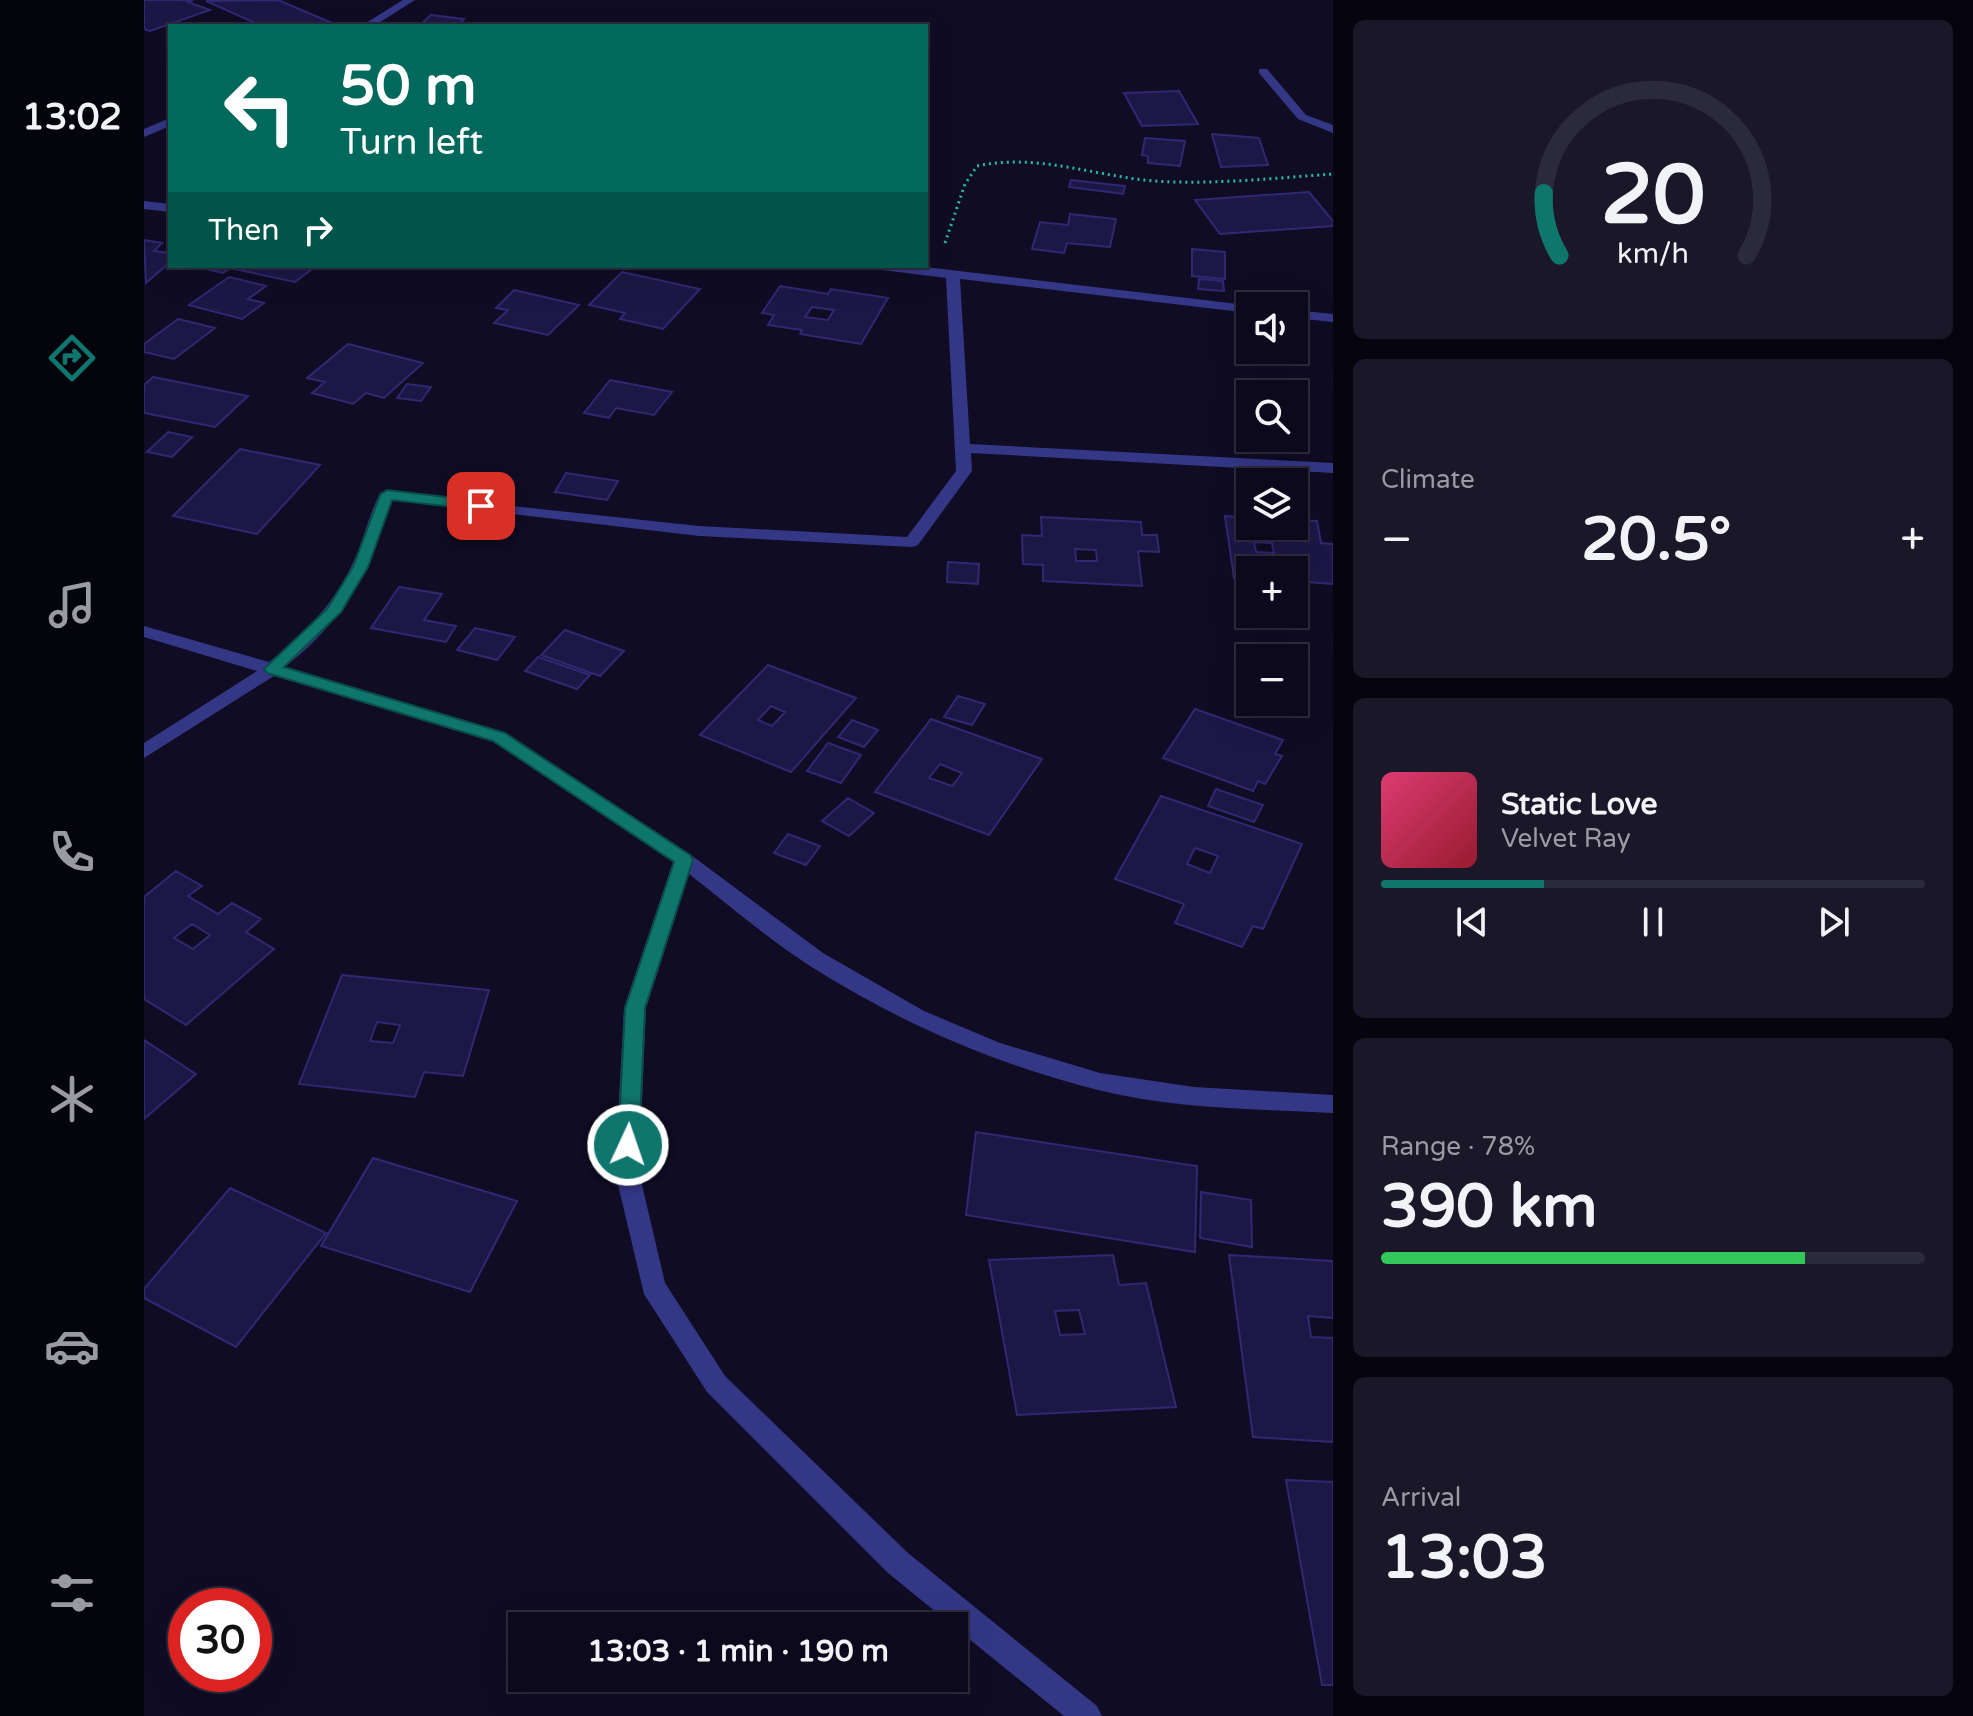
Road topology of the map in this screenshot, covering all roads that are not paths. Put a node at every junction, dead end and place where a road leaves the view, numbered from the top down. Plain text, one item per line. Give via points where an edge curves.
1 (410, 0) edge
2 (369, 24) edge
3 (1263, 71) dead end
4 (168, 123) edge
5 (1333, 129) edge
6 (144, 133) edge
7 (144, 205) edge
8 (168, 208) edge
9 (897, 268) edge
10 (953, 275) junction
11 (1236, 307) edge
12 (1308, 315) edge
13 (1333, 318) edge
14 (963, 448) junction
15 (1333, 468) edge
16 (144, 631) edge
17 (272, 669) junction
18 (144, 752) edge
19 (684, 860) junction
20 (1333, 1104) edge
21 (1087, 1716) edge

1 - 2 street
3 - 5 street via 1302,117
4 - 6 street
7 - 8 street
9 - 10 street
10 - 11 street
10 - 14 street
12 - 13 street
14 - 15 street
14 - 17 street via 964,471 912,542 699,531 387,495 361,567 333,612
16 - 17 street
17 - 18 street
17 - 19 street via 499,737
19 - 20 street via 816,959 916,1017 994,1050 1100,1082 1194,1096
19 - 21 street via 635,1008 627,1172 653,1286 716,1384 898,1563

